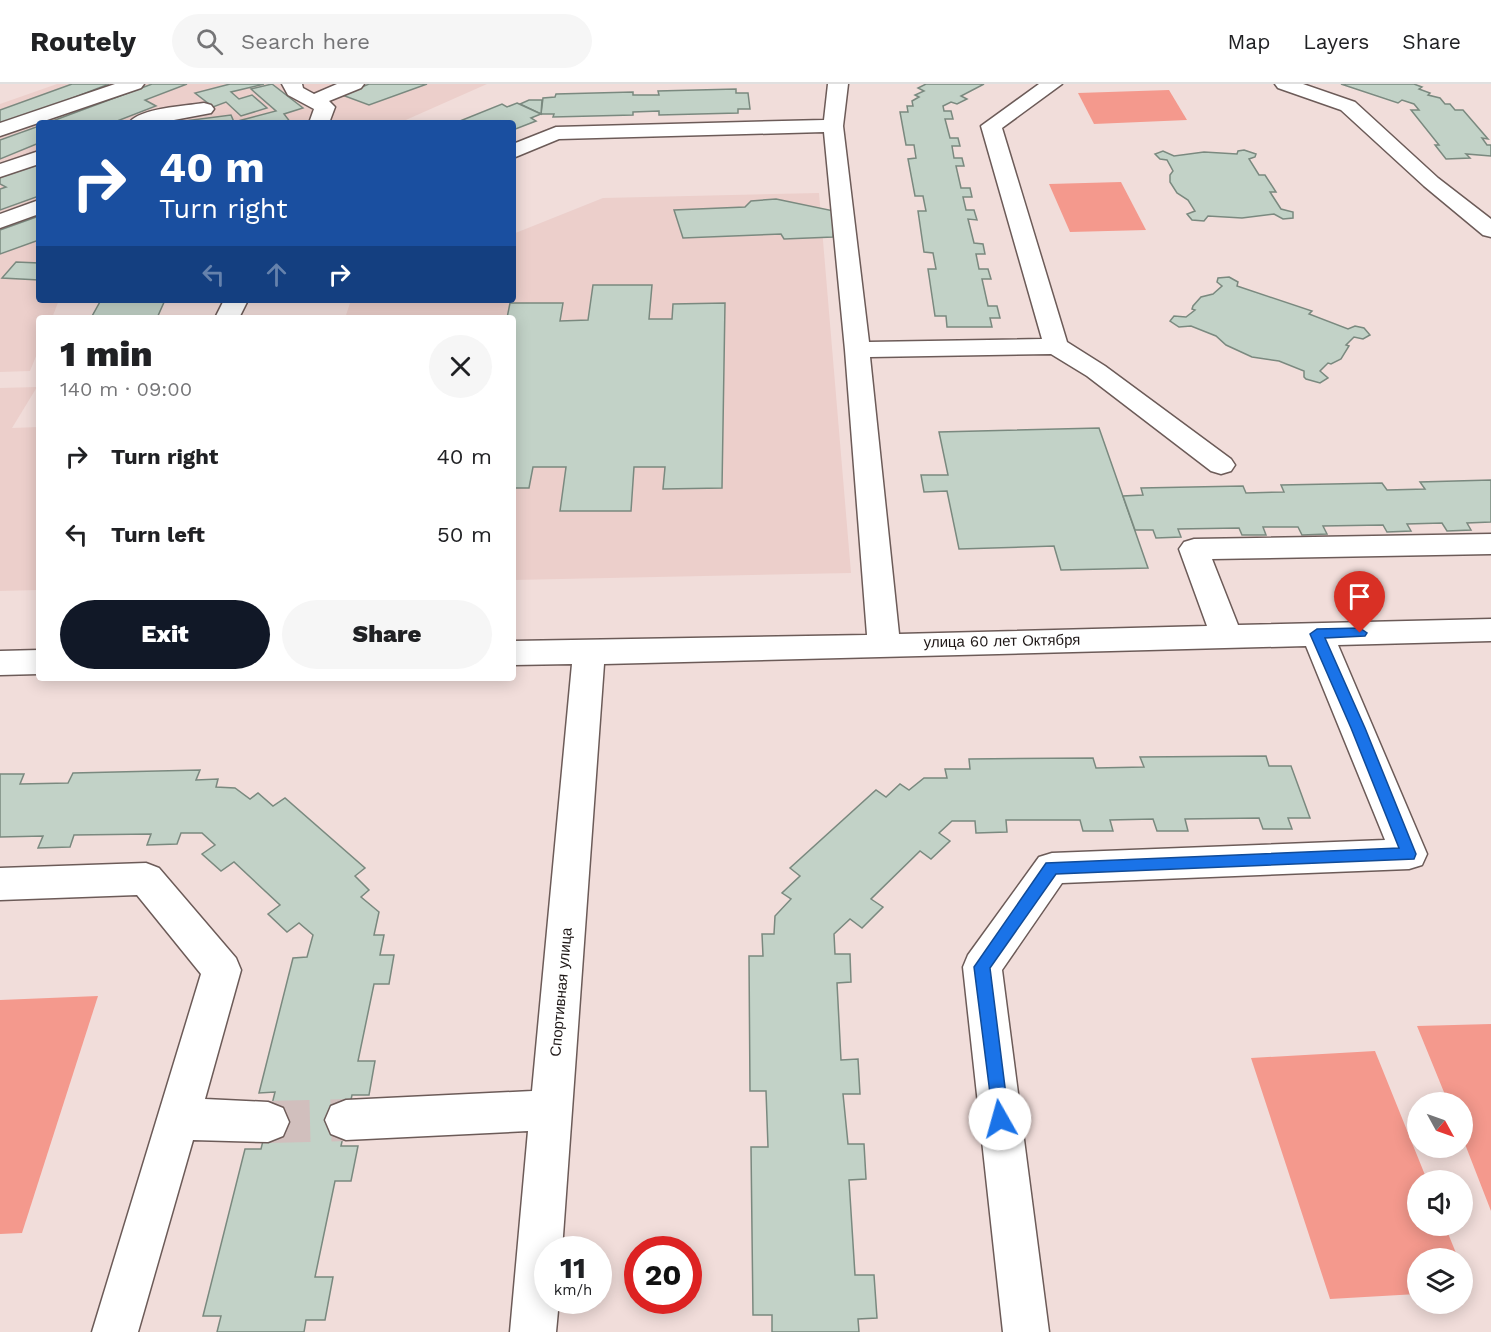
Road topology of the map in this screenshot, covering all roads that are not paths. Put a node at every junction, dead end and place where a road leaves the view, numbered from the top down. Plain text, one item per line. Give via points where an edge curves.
1 (134, 84) edge
2 (292, 84) edge
3 (354, 84) edge
4 (838, 84) edge
5 (1052, 84) edge
6 (1285, 84) edge
7 (313, 101) junction
8 (204, 109) dead end
9 (148, 120) edge
10 (320, 120) edge
11 (833, 126) junction
12 (0, 130) edge
13 (516, 151) edge
14 (36, 158) edge
15 (0, 171) edge
16 (36, 208) edge
17 (0, 221) edge
18 (1491, 230) edge
19 (1056, 346) junction
20 (857, 350) junction
21 (1221, 465) dead end
22 (1491, 544) edge
23 (1491, 630) edge
24 (1317, 634) junction
25 (1226, 636) junction
26 (884, 644) junction
27 (589, 652) junction
28 (516, 653) edge
29 (36, 662) edge
30 (0, 663) edge
31 (0, 884) edge
32 (551, 1110) junction
33 (178, 1119) junction
34 (346, 1120) tunnel mouth
35 (268, 1122) tunnel mouth
36 (115, 1332) edge
37 (533, 1332) edge
38 (1026, 1332) edge

1 - 12 street
2 - 7 street via 295,91
3 - 7 street
4 - 11 street
5 - 19 street via 991,126
6 - 18 street via 1348,106 1431,182
7 - 10 street via 324,107
8 - 9 street
11 - 13 street via 556,133
11 - 20 street
14 - 15 street
16 - 17 street
19 - 20 street
19 - 21 street
20 - 26 street
22 - 25 street via 1194,549
23 - 24 street, улица 60 лет Октября
24 - 25 street, улица 60 лет Октября
24 - 38 street via 1409,854 1052,868 982,967
25 - 26 street, улица 60 лет Октября
26 - 27 street, улица 60 лет Октября
27 - 28 street, улица 60 лет Октября
27 - 32 street, Спортивная улица
29 - 30 street
31 - 33 street via 146,879 222,970
32 - 34 street
32 - 37 street, Спортивная улица
33 - 35 street
33 - 36 street

